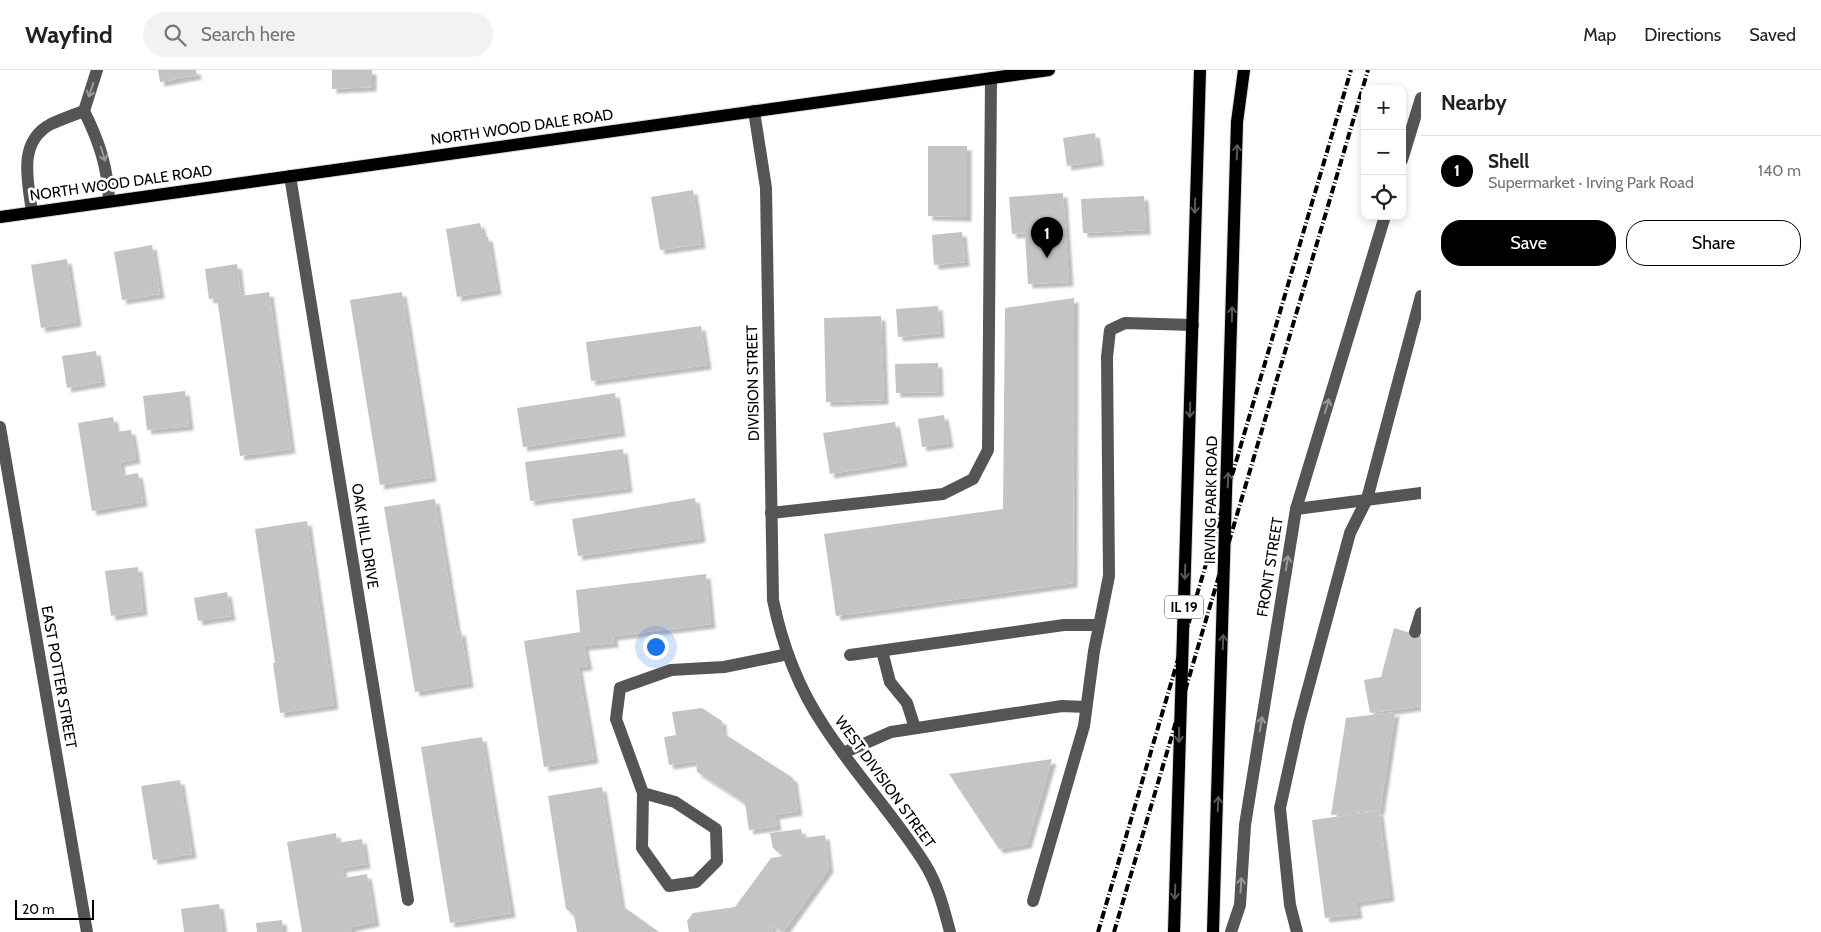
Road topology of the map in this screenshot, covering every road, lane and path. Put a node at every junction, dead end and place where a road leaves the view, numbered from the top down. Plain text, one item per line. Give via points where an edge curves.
1 (97, 70) edge
2 (1049, 70) edge
3 (1200, 70) edge
4 (1244, 70) edge
5 (983, 76) edge
6 (1421, 98) edge
7 (84, 111) junction
8 (754, 111) junction
9 (1406, 147) edge
10 (290, 176) junction
11 (109, 201) junction
12 (32, 212) junction
13 (0, 217) edge
14 (1384, 220) edge
15 (1421, 296) edge
16 (1192, 325) junction
17 (0, 426) edge
18 (1421, 493) edge
19 (1367, 499) junction
20 (1296, 509) junction
21 (771, 513) junction
22 (1421, 613) edge
23 (1099, 625) junction
24 (1416, 632) dead end
25 (882, 651) junction
26 (788, 654) junction
27 (850, 655) dead end
28 (1086, 707) junction
29 (915, 728) junction
30 (843, 753) junction
31 (643, 793) junction
32 (408, 900) dead end
33 (1033, 900) dead end
34 (87, 932) edge
35 (950, 932) edge
36 (1174, 932) edge
37 (1214, 932) edge
38 (1231, 932) edge
39 (1297, 932) edge

1 -> 7 street
2 - 5 main road, NORTH WOOD DALE ROAD
3 -> 16 main road, IRVING PARK ROAD / IL 19
37 -> 4 main road, IRVING PARK ROAD / IL 19 via 1237,132
5 - 8 main road, NORTH WOOD DALE ROAD
5 - 21 street via 988,450 973,479 943,494
6 - 9 street
7 -> 11 street via 104,156
7 - 12 street via 50,125 37,136 27,154
8 - 10 main road, NORTH WOOD DALE ROAD
8 - 21 street, DIVISION STREET via 766,188
10 - 11 main road, NORTH WOOD DALE ROAD
10 - 32 street, OAK HILL DRIVE
11 - 12 main road, NORTH WOOD DALE ROAD
12 - 13 main road, NORTH WOOD DALE ROAD
20 -> 14 street, FRONT STREET
15 - 19 street
16 - 23 street via 1125,323 1110,330 1107,357 1110,576
16 -> 36 main road, IRVING PARK ROAD / IL 19
17 - 34 street, EAST POTTER STREET
18 - 19 street
19 - 20 street
19 - 39 street via 1350,533 1299,722 1280,808 1290,905
38 -> 20 street, FRONT STREET via 1240,905 1245,825
21 - 26 street, DIVISION STREET via 773,600
22 - 24 street
23 - 25 street via 1064,625
23 - 28 street
25 - 27 street
25 - 29 street via 890,682 908,703
26 - 30 street, WEST DIVISION STREET via 811,704
26 - 31 street via 724,667 671,670 620,688 616,719
28 - 29 street via 1062,706
28 - 33 street via 1084,726
29 - 30 street via 891,732
30 - 35 street, WEST DIVISION STREET via 926,865 939,891
31 - 31 street via 642,848 669,886 696,882 717,861 716,829 675,802

